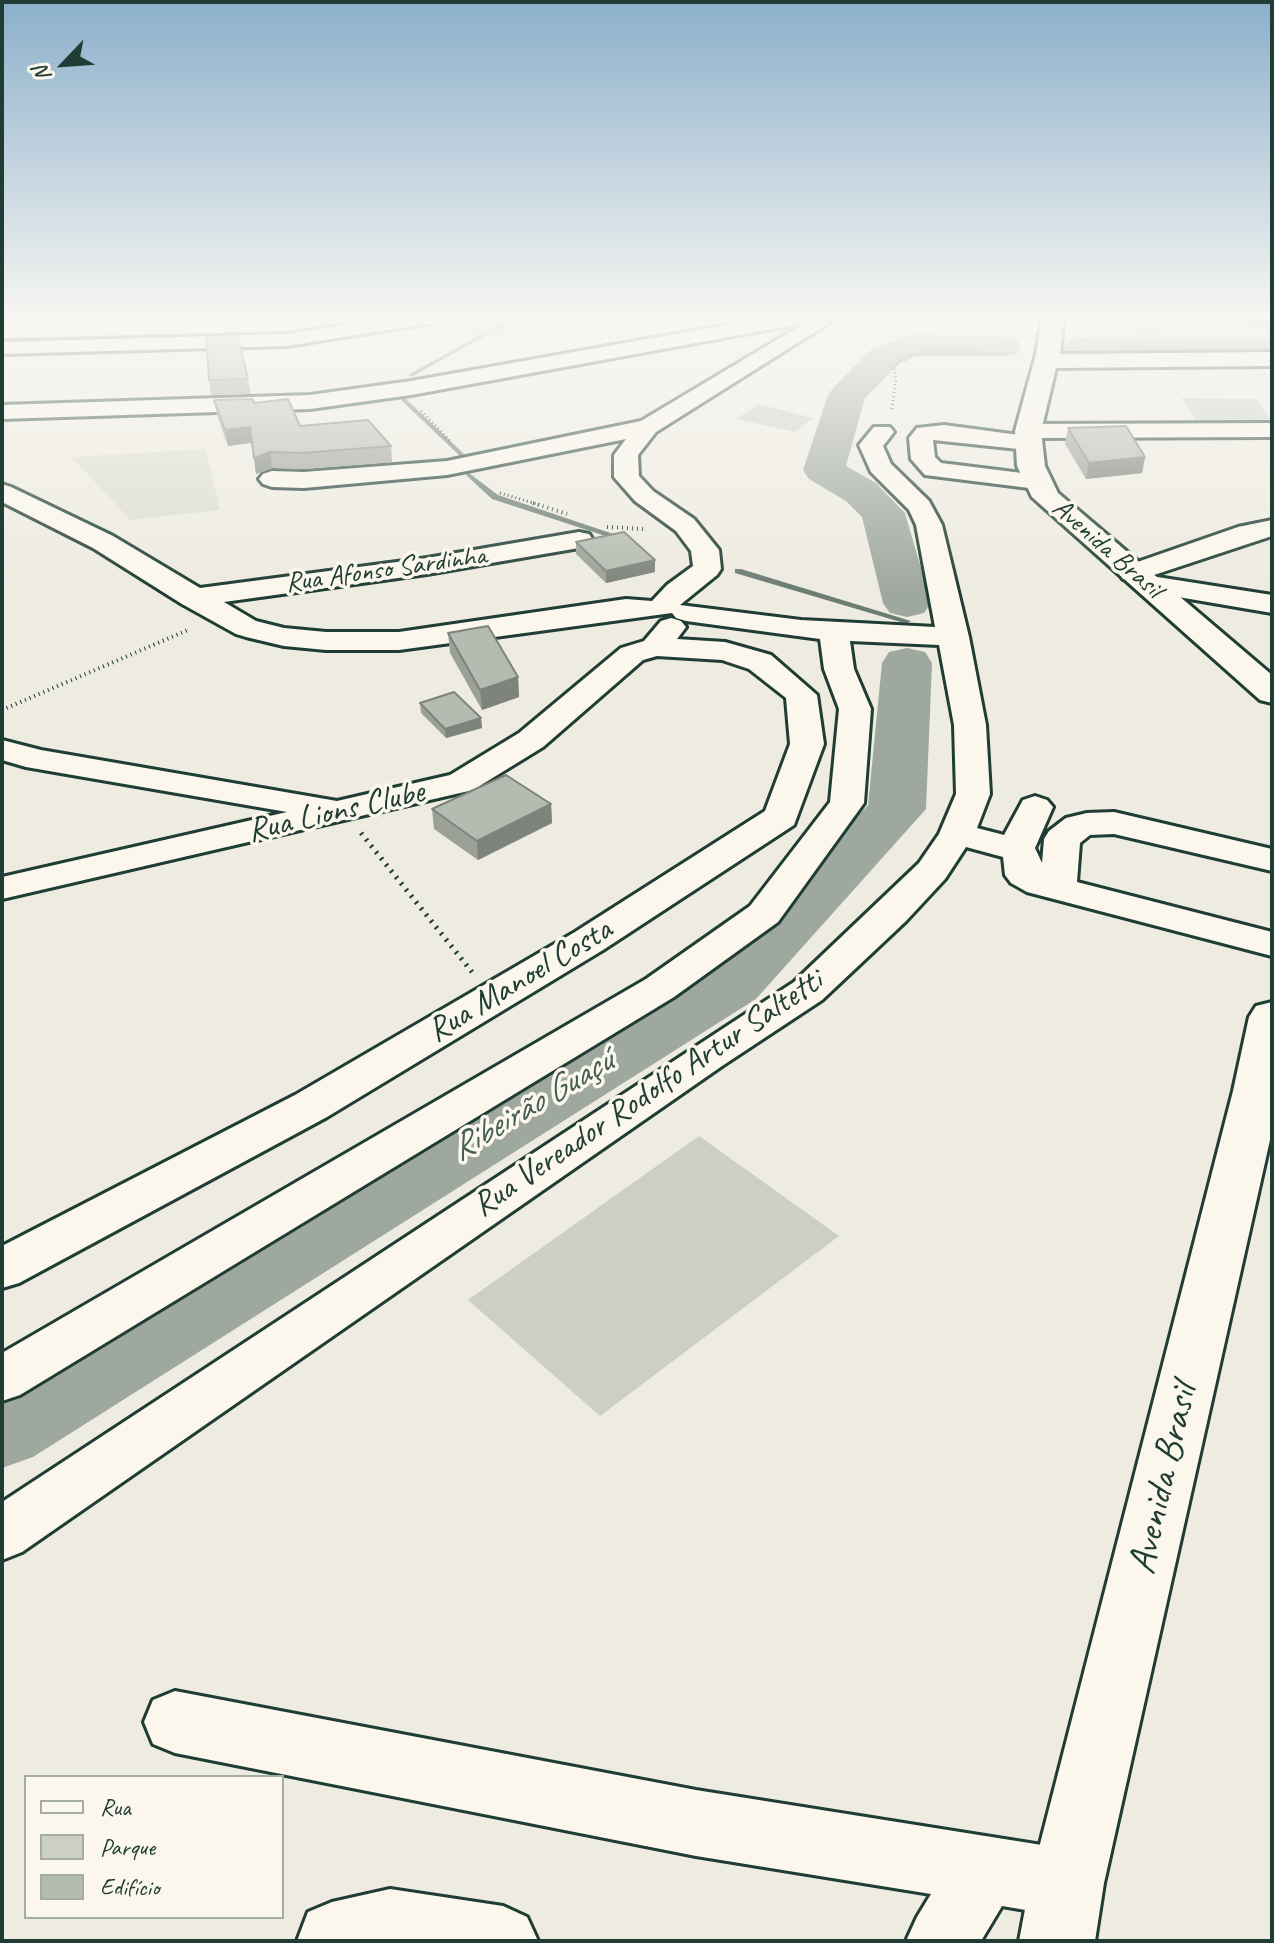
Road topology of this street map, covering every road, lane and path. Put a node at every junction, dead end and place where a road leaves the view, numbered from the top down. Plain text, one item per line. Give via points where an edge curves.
1 (135, 408) edge
2 (418, 408) edge
3 (680, 408) edge
4 (893, 408) edge
5 (1035, 408) edge
6 (2, 412) edge
7 (648, 427) junction
8 (1272, 430) edge
9 (882, 432) joint
10 (1028, 437) junction
11 (471, 463) junction
12 (272, 479) dead end
13 (1037, 481) junction
14 (2, 492) edge
15 (685, 525) junction
16 (1272, 528) edge
17 (579, 540) joint
18 (1140, 579) junction
19 (192, 598) junction
20 (1272, 604) edge
21 (223, 615) junction
22 (661, 624) junction
23 (848, 630) junction
24 (954, 637) junction
25 (1272, 693) edge
26 (2, 710) edge
27 (2, 750) edge
28 (1035, 807) dead end
29 (343, 811) junction
30 (957, 834) junction
31 (1016, 849) junction
32 (1272, 860) edge
33 (2, 888) edge
34 (1058, 888) junction
35 (1272, 944) edge
36 (493, 998) junction
37 (1272, 1017) edge
38 (1265, 1095) edge
39 (2, 1269) edge
40 (2, 1379) edge
41 (2, 1534) edge
42 (175, 1722) dead end
43 (986, 1870) junction
44 (1062, 1912) edge
45 (332, 1941) edge
46 (503, 1941) edge
47 (941, 1941) edge

1 - 6 street
2 - 11 path
3 - 7 street
4 - 9 path
5 - 10 main road, Avenida Brasil
7 - 11 street
7 - 15 street via 626,455 627,477
8 - 10 street
9 - 24 street, Rua Vereador Rodolfo Artur Saltetti via 871,445 880,467 920,507 929,525
10 - 13 main road, Avenida Brasil
10 - 13 street via 925,433 923,459 934,470
11 - 12 street
13 - 18 main road, Avenida Brasil via 1046,497
14 - 19 street via 114,548
15 - 17 path
15 - 22 street, Rua Lions Clube via 705,550 707,569 698,579 694,604
16 - 18 street via 1247,533
17 - 19 street, Rua Afonso Sardinha
18 - 20 street
18 - 25 main road, Avenida Brasil
19 - 21 street
21 - 22 street via 246,628 326,641 399,641 588,615
21 - 26 path
22 - 23 street
22 - 29 street, Rua Lions Clube via 531,740 480,773 461,783
22 - 36 street, Rua Manoel Costa via 760,662 801,695 807,744 781,817
23 - 24 street
23 - 40 street via 839,669 855,709 847,803 764,914 660,988
24 - 30 street, Rua Vereador Rodolfo Artur Saltetti via 970,725 973,794
27 - 29 street
28 - 31 street
29 - 33 street, Rua Lions Clube
29 - 36 path
30 - 31 street
30 - 41 street, Rua Vereador Rodolfo Artur Saltetti via 932,871 808,991
31 - 34 street via 1022,853 1024,875
32 - 34 street via 1114,823 1087,824 1062,839
34 - 35 street
36 - 39 street, Rua Manoel Costa via 311,1106
37 - 38 main road, Avenida Brasil
38 - 44 main road, Avenida Brasil
42 - 43 street via 696,1823
43 - 44 street
43 - 47 street
45 - 46 street via 332,1936 390,1923

